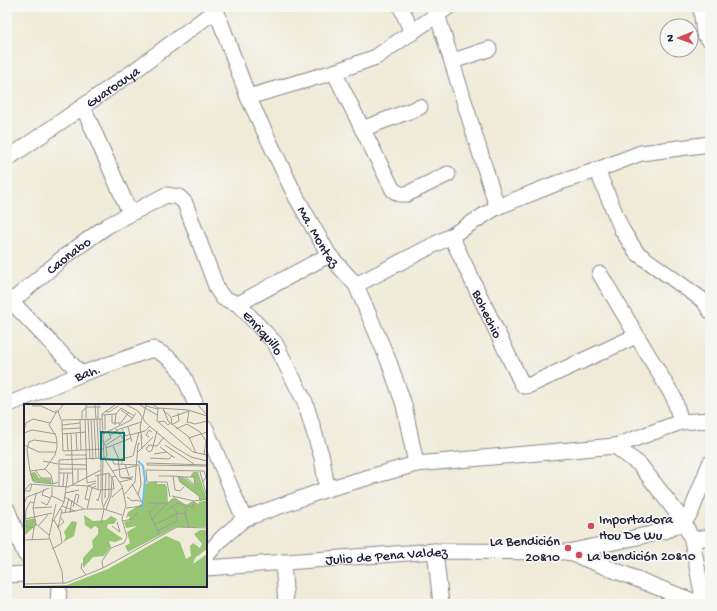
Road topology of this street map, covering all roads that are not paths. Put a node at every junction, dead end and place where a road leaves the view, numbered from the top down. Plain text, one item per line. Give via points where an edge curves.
1 (401, 7) edge
2 (701, 7) edge
3 (216, 8) edge
4 (442, 11) edge
5 (412, 33) junction
6 (710, 40) edge
7 (489, 49) dead end
8 (453, 61) junction
9 (334, 72) junction
10 (248, 97) junction
11 (83, 107) junction
12 (420, 107) dead end
13 (362, 129) junction
14 (710, 144) edge
15 (7, 159) edge
16 (597, 170) junction
17 (448, 174) dead end
18 (497, 207) junction
19 (130, 213) junction
20 (451, 236) junction
21 (329, 255) junction
22 (600, 274) dead end
23 (356, 285) junction
24 (9, 300) edge
25 (708, 303) edge
26 (238, 304) junction
27 (636, 336) junction
28 (81, 374) junction
29 (196, 404) edge
30 (7, 405) edge
31 (710, 420) edge
32 (681, 422) junction
33 (207, 431) edge
34 (615, 446) junction
35 (710, 463) edge
36 (416, 464) junction
37 (327, 489) junction
38 (7, 509) edge
39 (244, 519) junction
40 (684, 522) junction
41 (710, 537) edge
42 (692, 540) junction
43 (435, 551) junction
44 (24, 552) edge
45 (568, 552) junction
46 (207, 555) edge
47 (283, 562) junction
48 (207, 568) edge
49 (24, 574) edge
50 (7, 575) edge
51 (59, 587) edge
52 (58, 604) edge
53 (286, 604) edge
54 (441, 604) edge
55 (700, 604) edge
56 (704, 604) edge

1 - 5 street
2 - 6 street via 704,34
3 - 10 street, Ma. Montez
3 - 11 street, Guarocuya
4 - 5 street
4 - 8 street
5 - 9 street via 376,57
7 - 8 street
8 - 18 street
9 - 10 street
9 - 13 street
10 - 21 street, Ma. Montez via 295,195
11 - 15 street, Guarocuya
11 - 19 street
12 - 13 street
13 - 17 street via 393,190 400,194 407,194
14 - 16 street via 641,153
16 - 18 street
16 - 25 street via 622,230 637,253
18 - 20 street
19 - 24 street, Caonabo via 107,226
19 - 26 street, Enriquillo via 166,195 179,197 184,203 217,288 223,298
20 - 23 street
20 - 27 street, Bohechio via 524,386
21 - 23 street, Ma. Montez
21 - 26 street
22 - 27 street
23 - 36 street, Ma. Montez via 389,362 404,405
24 - 28 street
26 - 37 street, Enriquillo via 275,344 305,402 322,458
27 - 32 street via 674,398
28 - 29 street, Bah. via 153,349 169,356 181,371
28 - 30 street, Bah.
31 - 32 street
32 - 34 street
33 - 39 street
34 - 36 street
34 - 40 street via 640,465
35 - 40 street via 691,512
36 - 37 street
37 - 39 street
38 - 44 street
39 - 46 street
40 - 42 street
40 - 45 street, Julio de Pena Valdez via 665,531
41 - 42 street
42 - 56 street
43 - 45 street, Julio de Pena Valdez
43 - 47 street, Julio de Pena Valdez
43 - 54 street
45 - 55 street, Julio de Pena Valdez
47 - 48 street, Julio de Pena Valdez
47 - 53 street
49 - 50 street
51 - 52 street

